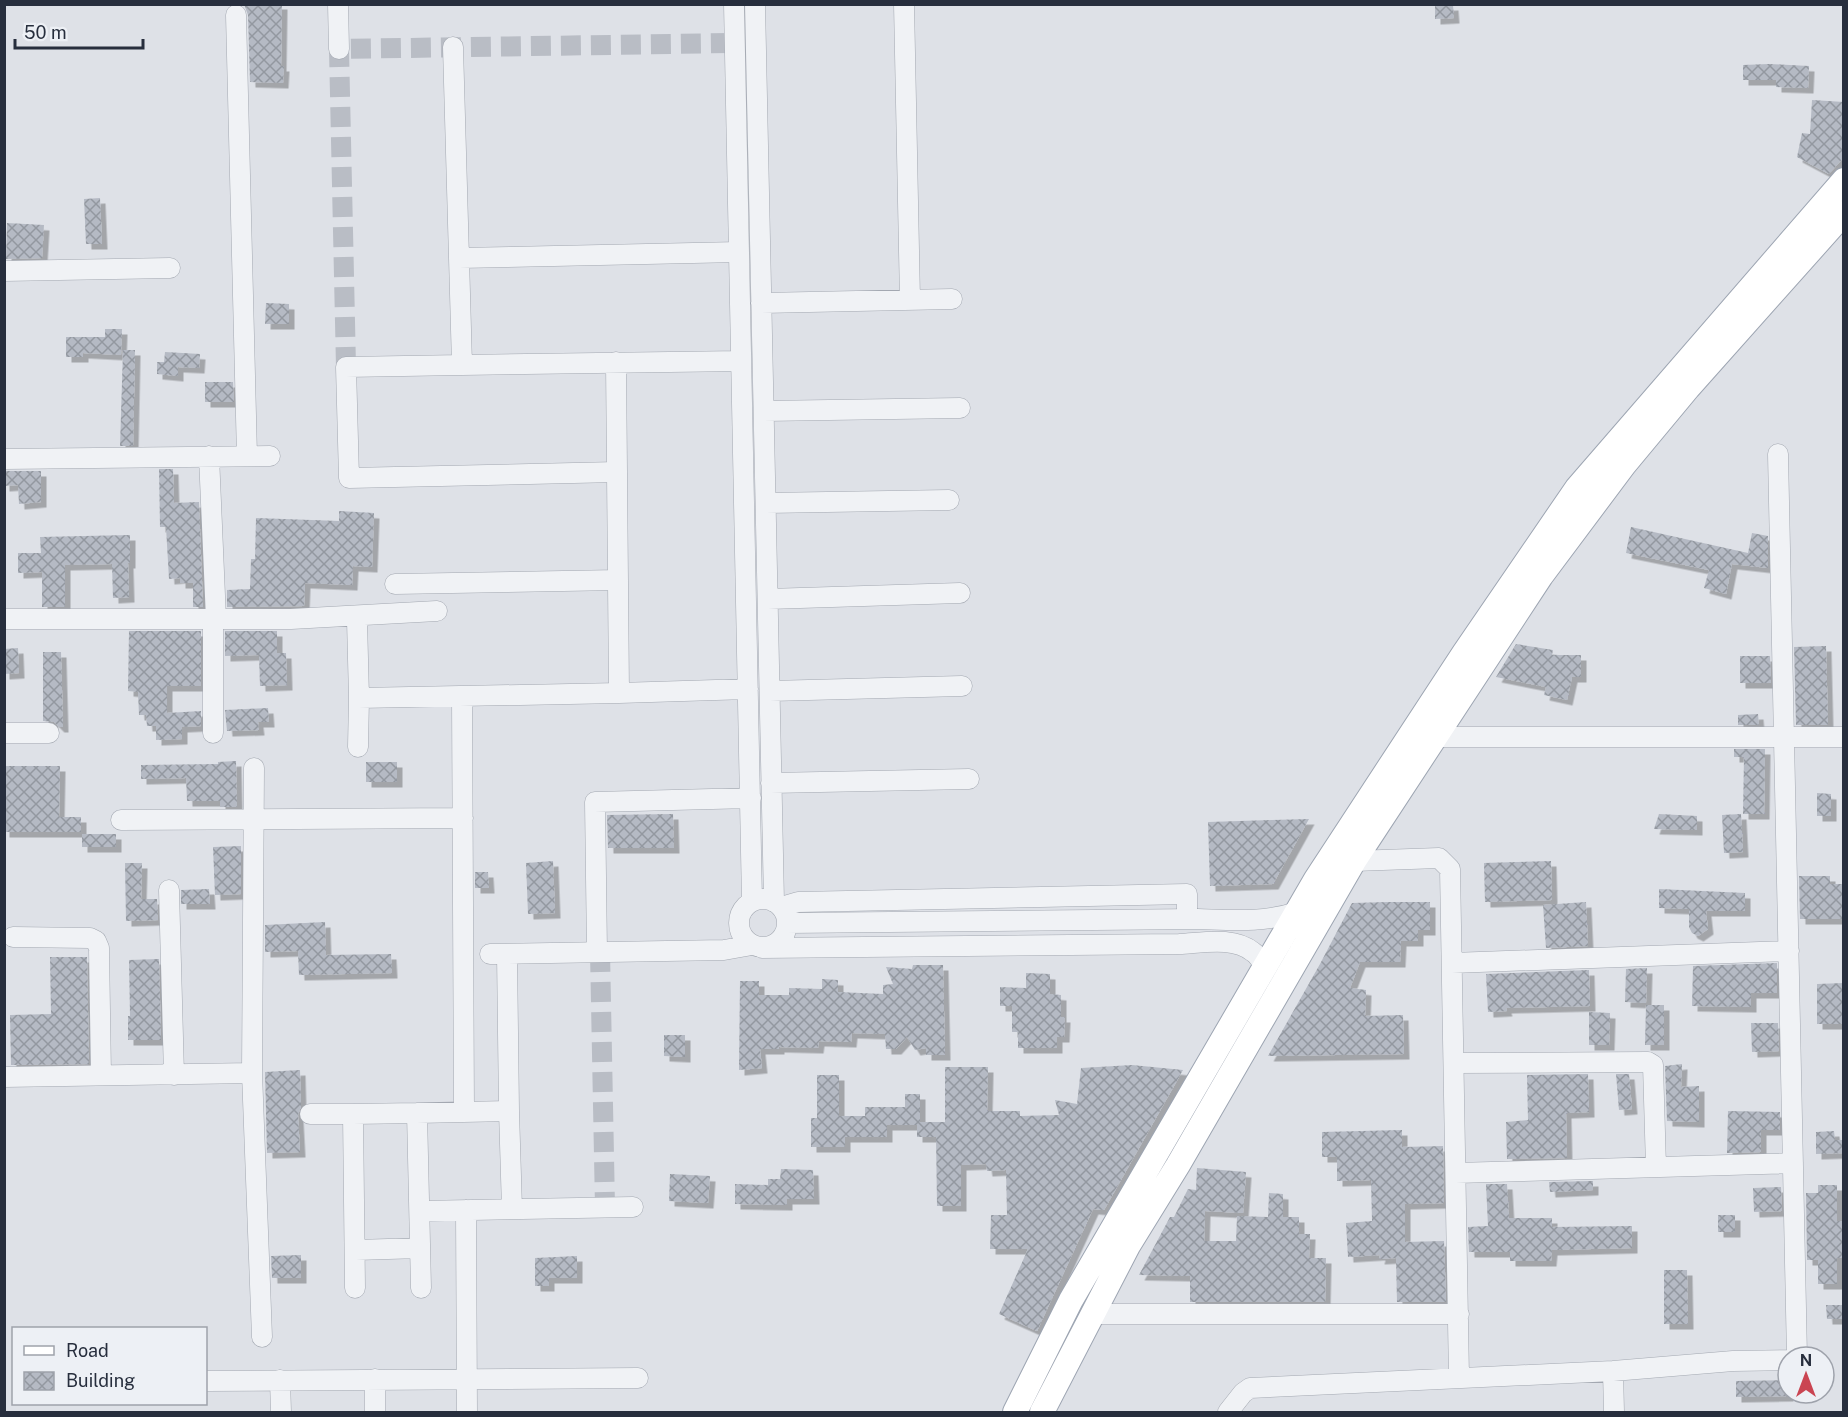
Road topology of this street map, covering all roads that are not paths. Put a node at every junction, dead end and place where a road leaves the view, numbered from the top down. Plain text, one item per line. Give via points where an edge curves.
1 (338, 4) edge
2 (735, 4) edge
3 (755, 4) edge
4 (904, 4) edge
5 (236, 15) dead end
6 (453, 47) dead end
7 (339, 49) dead end
8 (1844, 180) edge
9 (1844, 213) edge
10 (739, 252) junction
11 (459, 258) junction
12 (170, 268) dead end
13 (4, 271) edge
14 (952, 299) dead end
15 (910, 300) junction
16 (761, 303) junction
17 (741, 360) junction
18 (616, 363) junction
19 (462, 365) junction
20 (960, 408) dead end
21 (764, 411) junction
22 (1778, 454) dead end
23 (209, 456) junction
24 (247, 456) junction
25 (270, 456) dead end
26 (1615, 458) junction
27 (4, 459) edge
28 (617, 472) junction
29 (949, 500) dead end
30 (766, 504) junction
31 (618, 580) junction
32 (395, 584) dead end
33 (960, 593) dead end
34 (768, 599) junction
35 (437, 611) dead end
36 (4, 619) edge
37 (215, 619) junction
38 (357, 620) dead end
39 (1474, 658) junction
40 (962, 686) dead end
41 (748, 689) junction
42 (770, 691) junction
43 (619, 693) junction
44 (462, 696) junction
45 (359, 698) junction
46 (4, 733) edge
47 (49, 733) dead end
48 (213, 733) dead end
49 (1435, 736) junction
50 (1784, 737) junction
51 (1844, 737) edge
52 (358, 747) dead end
53 (254, 768) dead end
54 (969, 779) dead end
55 (771, 783) junction
56 (751, 798) junction
57 (255, 818) junction
58 (463, 818) junction
59 (121, 820) dead end
60 (1354, 861) junction
61 (169, 890) dead end
62 (752, 902) junction
63 (781, 910) junction
64 (1297, 912) junction
65 (13, 937) dead end
66 (757, 947) junction
67 (1789, 951) junction
68 (597, 952) junction
69 (1452, 963) junction
70 (1265, 967) junction
71 (1221, 1043) junction
72 (1247, 1046) junction
73 (1454, 1063) junction
74 (252, 1073) junction
75 (174, 1074) junction
76 (101, 1075) junction
77 (4, 1077) edge
78 (509, 1111) junction
79 (464, 1112) junction
80 (417, 1113) junction
81 (310, 1114) dead end
82 (353, 1114) junction
83 (1793, 1163) junction
84 (1656, 1167) junction
85 (1456, 1173) junction
86 (633, 1207) dead end
87 (512, 1209) junction
88 (466, 1210) junction
89 (420, 1211) junction
90 (420, 1248) junction
91 (356, 1250) junction
92 (356, 1288) dead end
93 (421, 1288) dead end
94 (1092, 1314) junction
95 (1459, 1314) junction
96 (262, 1336) dead end
97 (1797, 1345) edge
98 (1776, 1360) edge
99 (1613, 1371) junction
100 (467, 1378) junction
101 (638, 1378) dead end
102 (1459, 1378) junction
103 (375, 1379) junction
104 (280, 1380) junction
105 (207, 1381) edge
106 (281, 1413) edge
107 (375, 1413) edge
108 (467, 1413) edge
109 (1015, 1413) edge
110 (1042, 1413) edge
111 (1228, 1413) edge
112 (1614, 1413) edge

1 - 7 street
2 - 10 street
3 - 16 street
4 - 15 street
5 - 24 street
6 - 11 street
8 - 26 main road
9 - 26 main road via 1688,388
10 - 11 street
10 - 17 street
11 - 19 street
12 - 13 street
14 - 15 street
15 - 16 street
16 - 21 street
17 - 18 street
17 - 41 street
18 - 19 street
18 - 28 street
19 - 28 street via 346,367 349,484
20 - 21 street
21 - 30 street
22 - 50 street
23 - 24 street
23 - 27 street
23 - 37 street
24 - 25 street
26 - 39 main road via 1577,488
28 - 31 street
29 - 30 street
30 - 34 street
31 - 32 street
31 - 43 street
33 - 34 street
34 - 42 street
35 - 37 street
36 - 37 street
37 - 48 street
38 - 45 street
39 - 49 main road
39 - 64 main road via 1316,879
40 - 42 street
41 - 43 street
41 - 56 street
42 - 55 street
43 - 44 street
44 - 45 street
44 - 58 street
45 - 52 street
46 - 47 street
49 - 50 street
49 - 60 main road
50 - 51 street
50 - 67 street
53 - 57 street
54 - 55 street
55 - 63 street
56 - 62 street
56 - 68 street via 596,802
57 - 58 street
57 - 59 street
57 - 74 street
58 - 79 street
60 - 69 street via 1439,858 1450,869
60 - 72 main road
61 - 75 street
62 - 63 street via 767,899
62 - 66 street via 739,918 739,929 744,939
63 - 64 street via 798,902 1187,894 1187,919 1266,920
63 - 66 street via 786,932 781,940
64 - 70 main road
65 - 76 street via 96,941
66 - 68 street
66 - 70 street via 1222,942 1241,944 1254,952
67 - 69 street
67 - 83 street
68 - 78 street via 498,954
69 - 73 street
70 - 71 main road
71 - 72 main road
71 - 109 main road via 1071,1300
72 - 94 main road
73 - 84 street via 1648,1062 1653,1065
73 - 85 street
74 - 75 street
74 - 96 street
75 - 76 street
76 - 77 street
78 - 79 street
78 - 87 street
79 - 80 street
80 - 82 street
80 - 89 street
81 - 82 street
82 - 91 street
83 - 84 street
83 - 97 street
84 - 85 street
85 - 95 street
86 - 87 street
87 - 88 street
88 - 89 street
88 - 100 street
89 - 90 street
90 - 91 street
90 - 93 street
91 - 92 street
94 - 95 street
94 - 110 main road
95 - 102 street
98 - 99 street
99 - 102 street
99 - 112 street
100 - 101 street
100 - 103 street
100 - 108 street
102 - 111 street via 1250,1388
103 - 104 street
103 - 107 street
104 - 105 street
104 - 106 street

